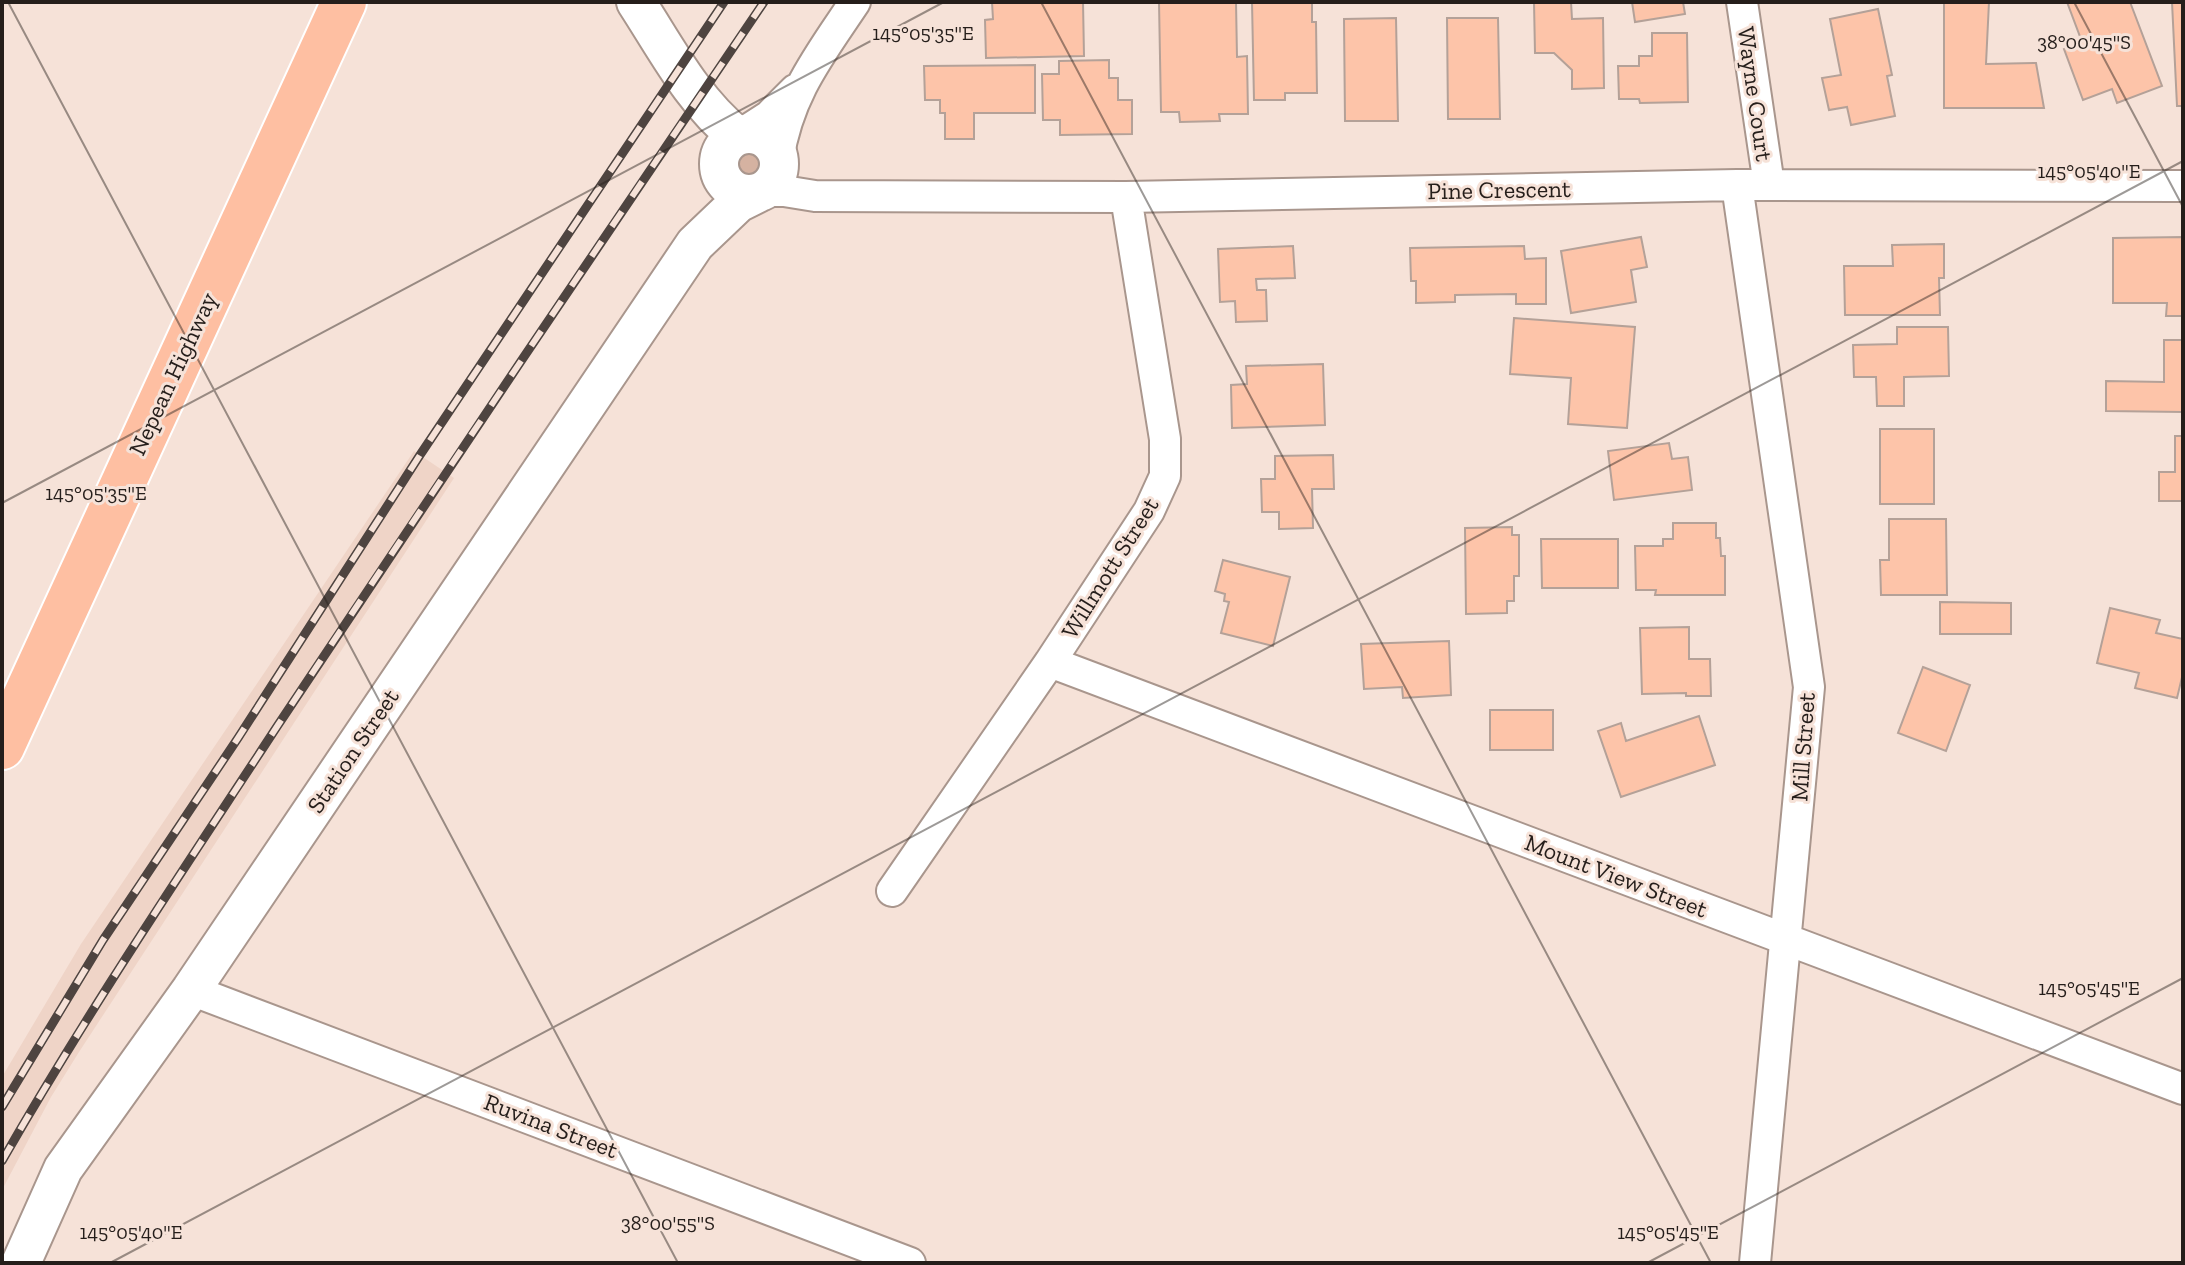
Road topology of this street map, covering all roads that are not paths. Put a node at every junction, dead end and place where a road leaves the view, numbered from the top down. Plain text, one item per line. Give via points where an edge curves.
1 (344, 2) edge
2 (636, 2) edge
3 (855, 2) edge
4 (1742, 2) edge
5 (802, 83) junction
6 (729, 149) junction
7 (769, 177) junction
8 (1737, 185) junction
9 (1769, 185) junction
10 (2183, 186) edge
11 (1126, 197) junction
12 (695, 244) junction
13 (1050, 662) junction
14 (2, 747) edge
15 (892, 891) dead end
16 (1787, 940) junction
17 (191, 990) junction
18 (2183, 1089) edge
19 (21, 1263) edge
20 (910, 1263) edge
21 (1755, 1263) edge

1 - 14 highway, Nepean Highway
2 - 6 street, Station Street via 699,97 714,137
3 - 5 street
4 - 9 street, Wayne Court
5 - 6 street
5 - 7 street
6 - 7 street via 755,134 771,143
6 - 7 street via 725,183 732,189 740,193
6 - 12 street, Station Street
7 - 11 street, Pine Crescent via 784,191 815,196
7 - 12 street, Station Street
8 - 9 street, Pine Crescent
8 - 11 street, Pine Crescent
8 - 16 street, Mill Street via 1809,687
9 - 10 street, Pine Crescent
11 - 13 street, Willmott Street via 1165,439 1165,476 1149,511
12 - 17 street, Station Street
13 - 15 street, Willmott Street
13 - 16 street, Mount View Street
16 - 18 street, Mount View Street
16 - 21 street, Mill Street
17 - 19 street, Station Street via 63,1169
17 - 20 street, Ruvina Street

